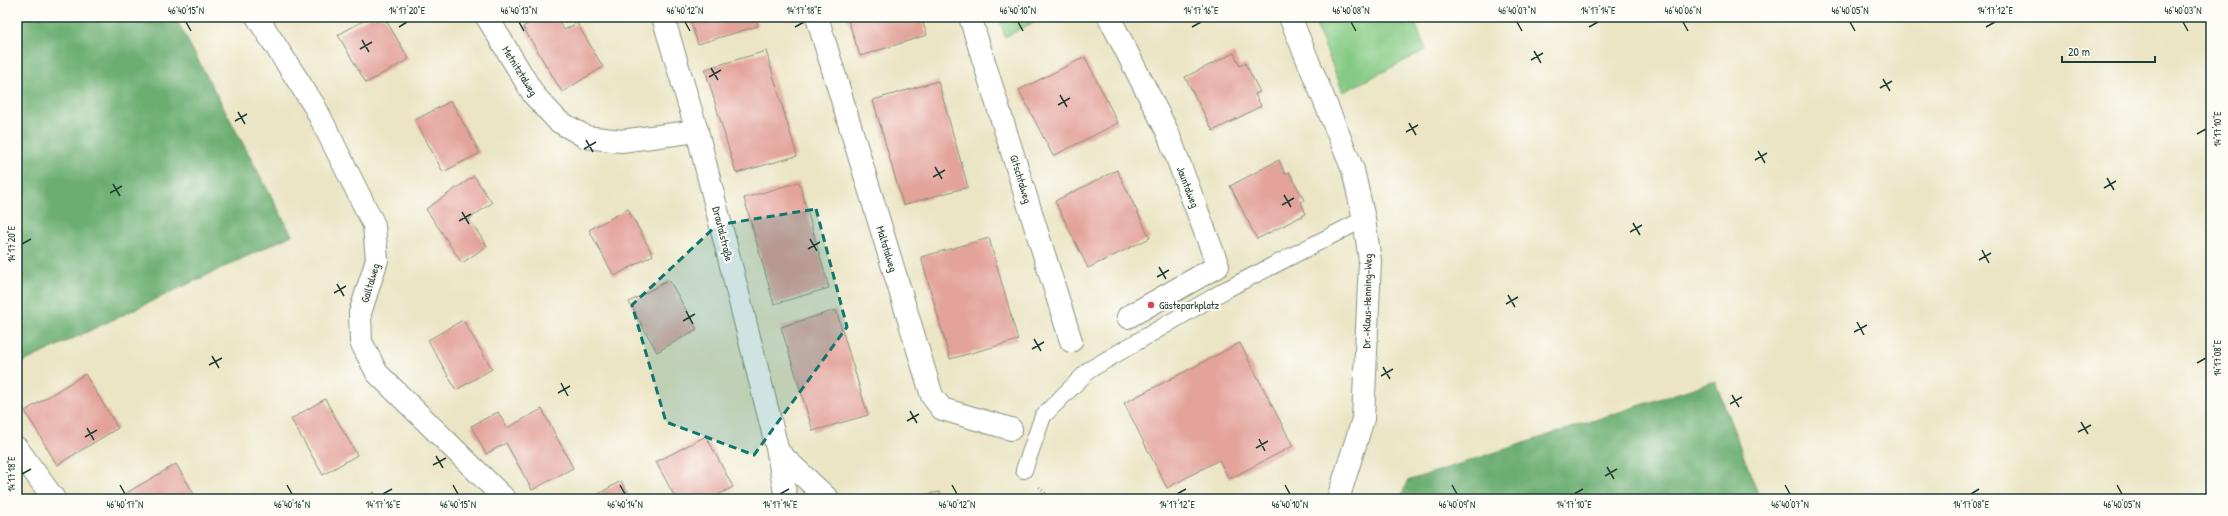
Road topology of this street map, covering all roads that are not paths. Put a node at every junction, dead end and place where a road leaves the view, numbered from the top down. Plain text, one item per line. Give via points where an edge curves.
1 (257, 17) edge
2 (487, 17) edge
3 (663, 17) edge
4 (817, 17) edge
5 (970, 17) edge
6 (1109, 17) edge
7 (1290, 17) edge
8 (696, 131) junction
9 (1364, 219) junction
10 (1128, 317) dead end
11 (1071, 341) dead end
12 (1011, 429) dead end
13 (17, 448) edge
14 (778, 452) junction
15 (1024, 470) dead end
16 (54, 499) edge
17 (505, 499) edge
18 (786, 499) edge
19 (828, 499) edge
20 (1338, 499) edge

1 - 17 street, Gailtalweg via 315,106 374,225 377,260 360,314 361,342 364,348 377,373
2 - 8 street, Metnitztalweg via 534,95 558,121 586,137 621,141
3 - 8 street, Drautalstraße
4 - 12 street, Maltatalweg via 932,396 942,409
5 - 11 street, Gitschtalweg
6 - 10 street, Jauntalweg via 1167,131 1218,266
7 - 9 street, Dr.-Klaus-Henning-Weg via 1353,170
8 - 14 street, Drautalstraße
9 - 15 lane via 1227,289 1089,370 1043,416
9 - 20 street, Dr.-Klaus-Henning-Weg via 1370,261 1363,419
13 - 16 street
14 - 18 street, Drautalstraße
14 - 19 street

